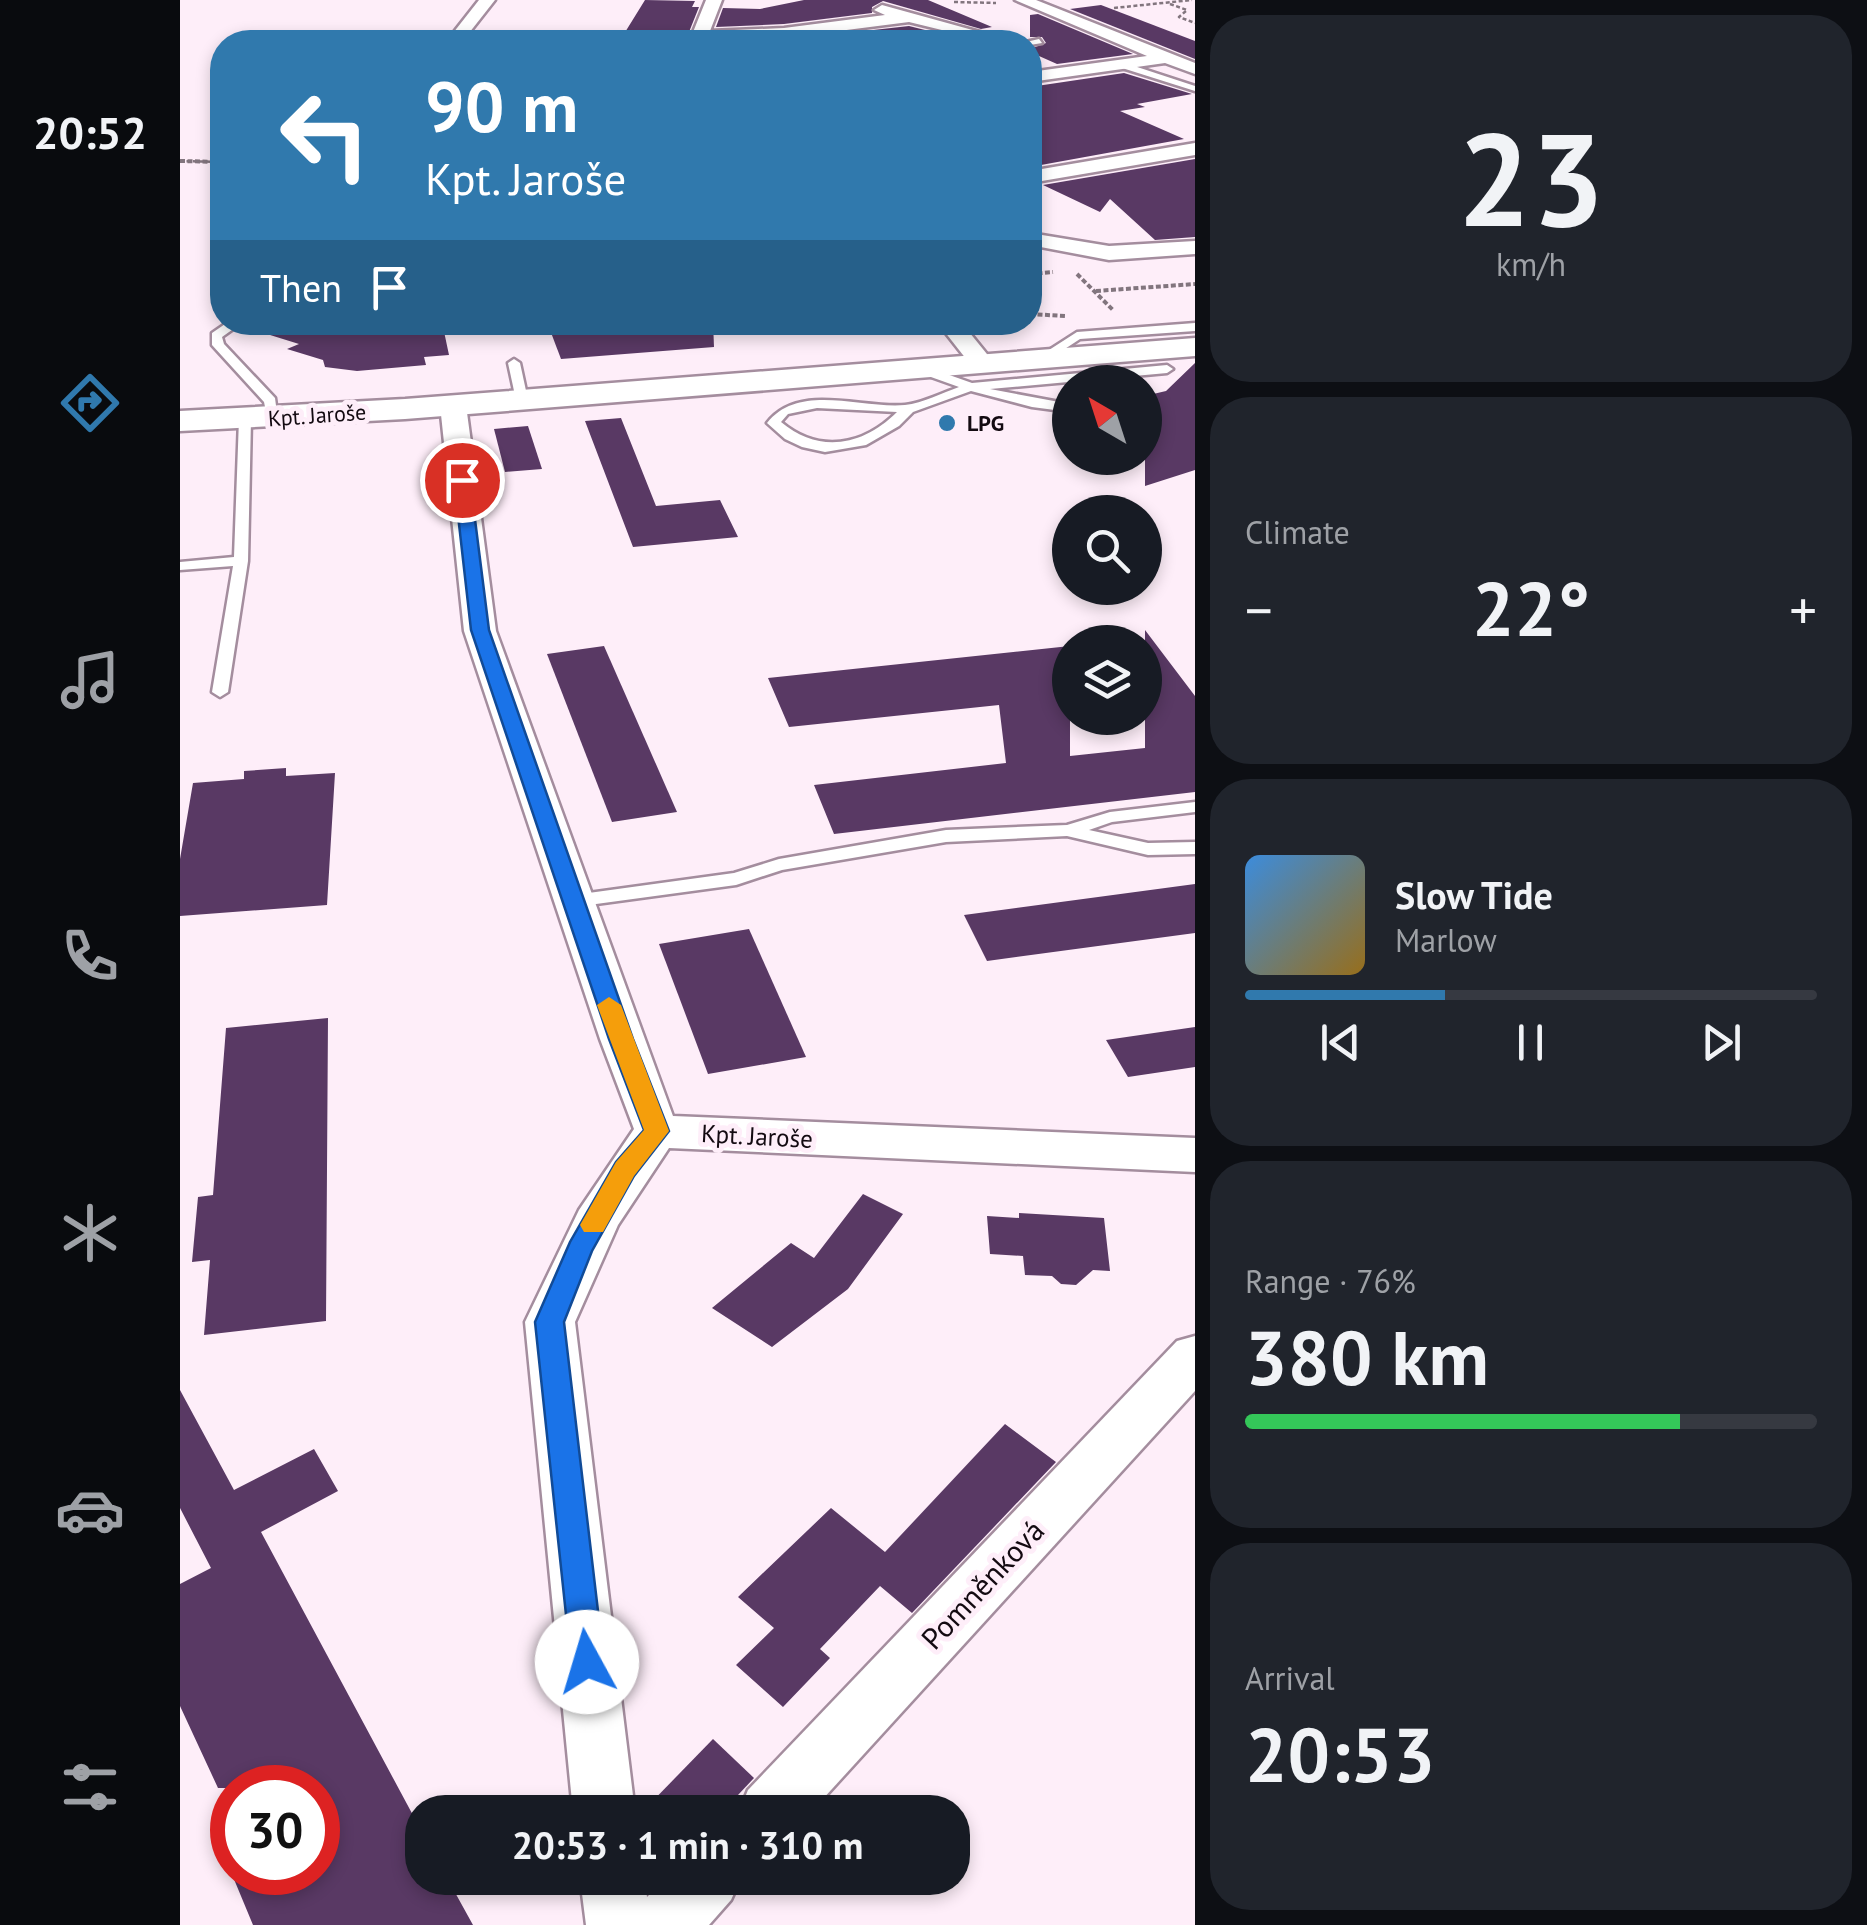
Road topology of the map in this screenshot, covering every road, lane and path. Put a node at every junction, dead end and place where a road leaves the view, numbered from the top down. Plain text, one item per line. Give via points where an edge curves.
1 (488, 0) edge
2 (714, 0) edge
3 (1154, 0) edge
4 (1192, 0) edge
5 (948, 2) edge
6 (1015, 2) edge
7 (1163, 2) edge
8 (861, 4) dead end
9 (1106, 9) dead end
10 (908, 17) junction
11 (1194, 23) edge
12 (464, 30) edge
13 (702, 30) edge
14 (816, 30) edge
15 (960, 30) edge
16 (1042, 47) edge
17 (1194, 53) edge
18 (1166, 58) junction
19 (1122, 64) junction
20 (1103, 67) junction
21 (1194, 69) edge
22 (1042, 75) edge
23 (1194, 89) edge
24 (1194, 148) edge
25 (180, 161) edge
26 (210, 162) edge
27 (1042, 175) edge
28 (1042, 242) edge
29 (1194, 248) edge
30 (1074, 271) dead end
31 (1194, 284) edge
32 (1096, 292) junction
33 (1121, 319) dead end
34 (1194, 327) edge
35 (217, 335) edge
36 (955, 335) edge
37 (1194, 347) edge
38 (1040, 360) junction
39 (514, 363) dead end
40 (1167, 369) junction
41 (1162, 373) edge
42 (977, 375) junction
43 (522, 400) junction
44 (453, 405) junction
45 (1052, 407) edge
46 (908, 409) junction
47 (259, 419) junction
48 (180, 421) edge
49 (240, 561) junction
50 (180, 566) edge
51 (220, 692) dead end
52 (1194, 808) edge
53 (1069, 830) junction
54 (1194, 848) edge
55 (574, 901) junction
56 (657, 1131) junction
57 (1194, 1155) edge
58 (1194, 1356) edge
59 (602, 1795) edge
60 (786, 1795) edge
61 (614, 1895) edge
62 (693, 1895) edge
63 (618, 1925) edge
64 (665, 1925) edge

1 - 12 street
2 - 13 street
3 - 7 path
4 - 7 path
5 - 6 path
6 - 18 street
7 - 9 path
7 - 11 path via 1187,10 1178,17
8 - 10 street
10 - 14 street
10 - 15 street
16 - 20 street
17 - 18 street
18 - 19 street
18 - 21 street
19 - 20 street
19 - 23 lane
20 - 22 street
24 - 27 street
25 - 26 path
28 - 29 street via 1089,252
30 - 32 path
31 - 32 path
32 - 33 path
34 - 38 lane via 1077,336
35 - 47 lane via 218,345 270,401
36 - 42 street
37 - 38 street, Kpt. Jaroše
37 - 40 lane
38 - 42 street, Kpt. Jaroše
39 - 43 lane
40 - 41 lane
40 - 42 lane
42 - 43 street, Kpt. Jaroše via 921,369
42 - 45 lane
42 - 46 lane
43 - 44 street, Kpt. Jaroše
44 - 47 street, Kpt. Jaroše
44 - 55 street via 480,630
46 - 46 lane via 817,404 784,410 774,422 805,445 849,447 891,429
47 - 48 street, Kpt. Jaroše
47 - 49 lane
49 - 50 lane
49 - 51 lane
52 - 53 lane
53 - 54 lane via 1148,848
53 - 55 lane via 946,836 778,865 736,879
55 - 56 street
56 - 57 street, Kpt. Jaroše
56 - 59 street via 625,1169 579,1250 550,1322
58 - 60 street, Pomněnková
61 - 63 street
62 - 64 street

